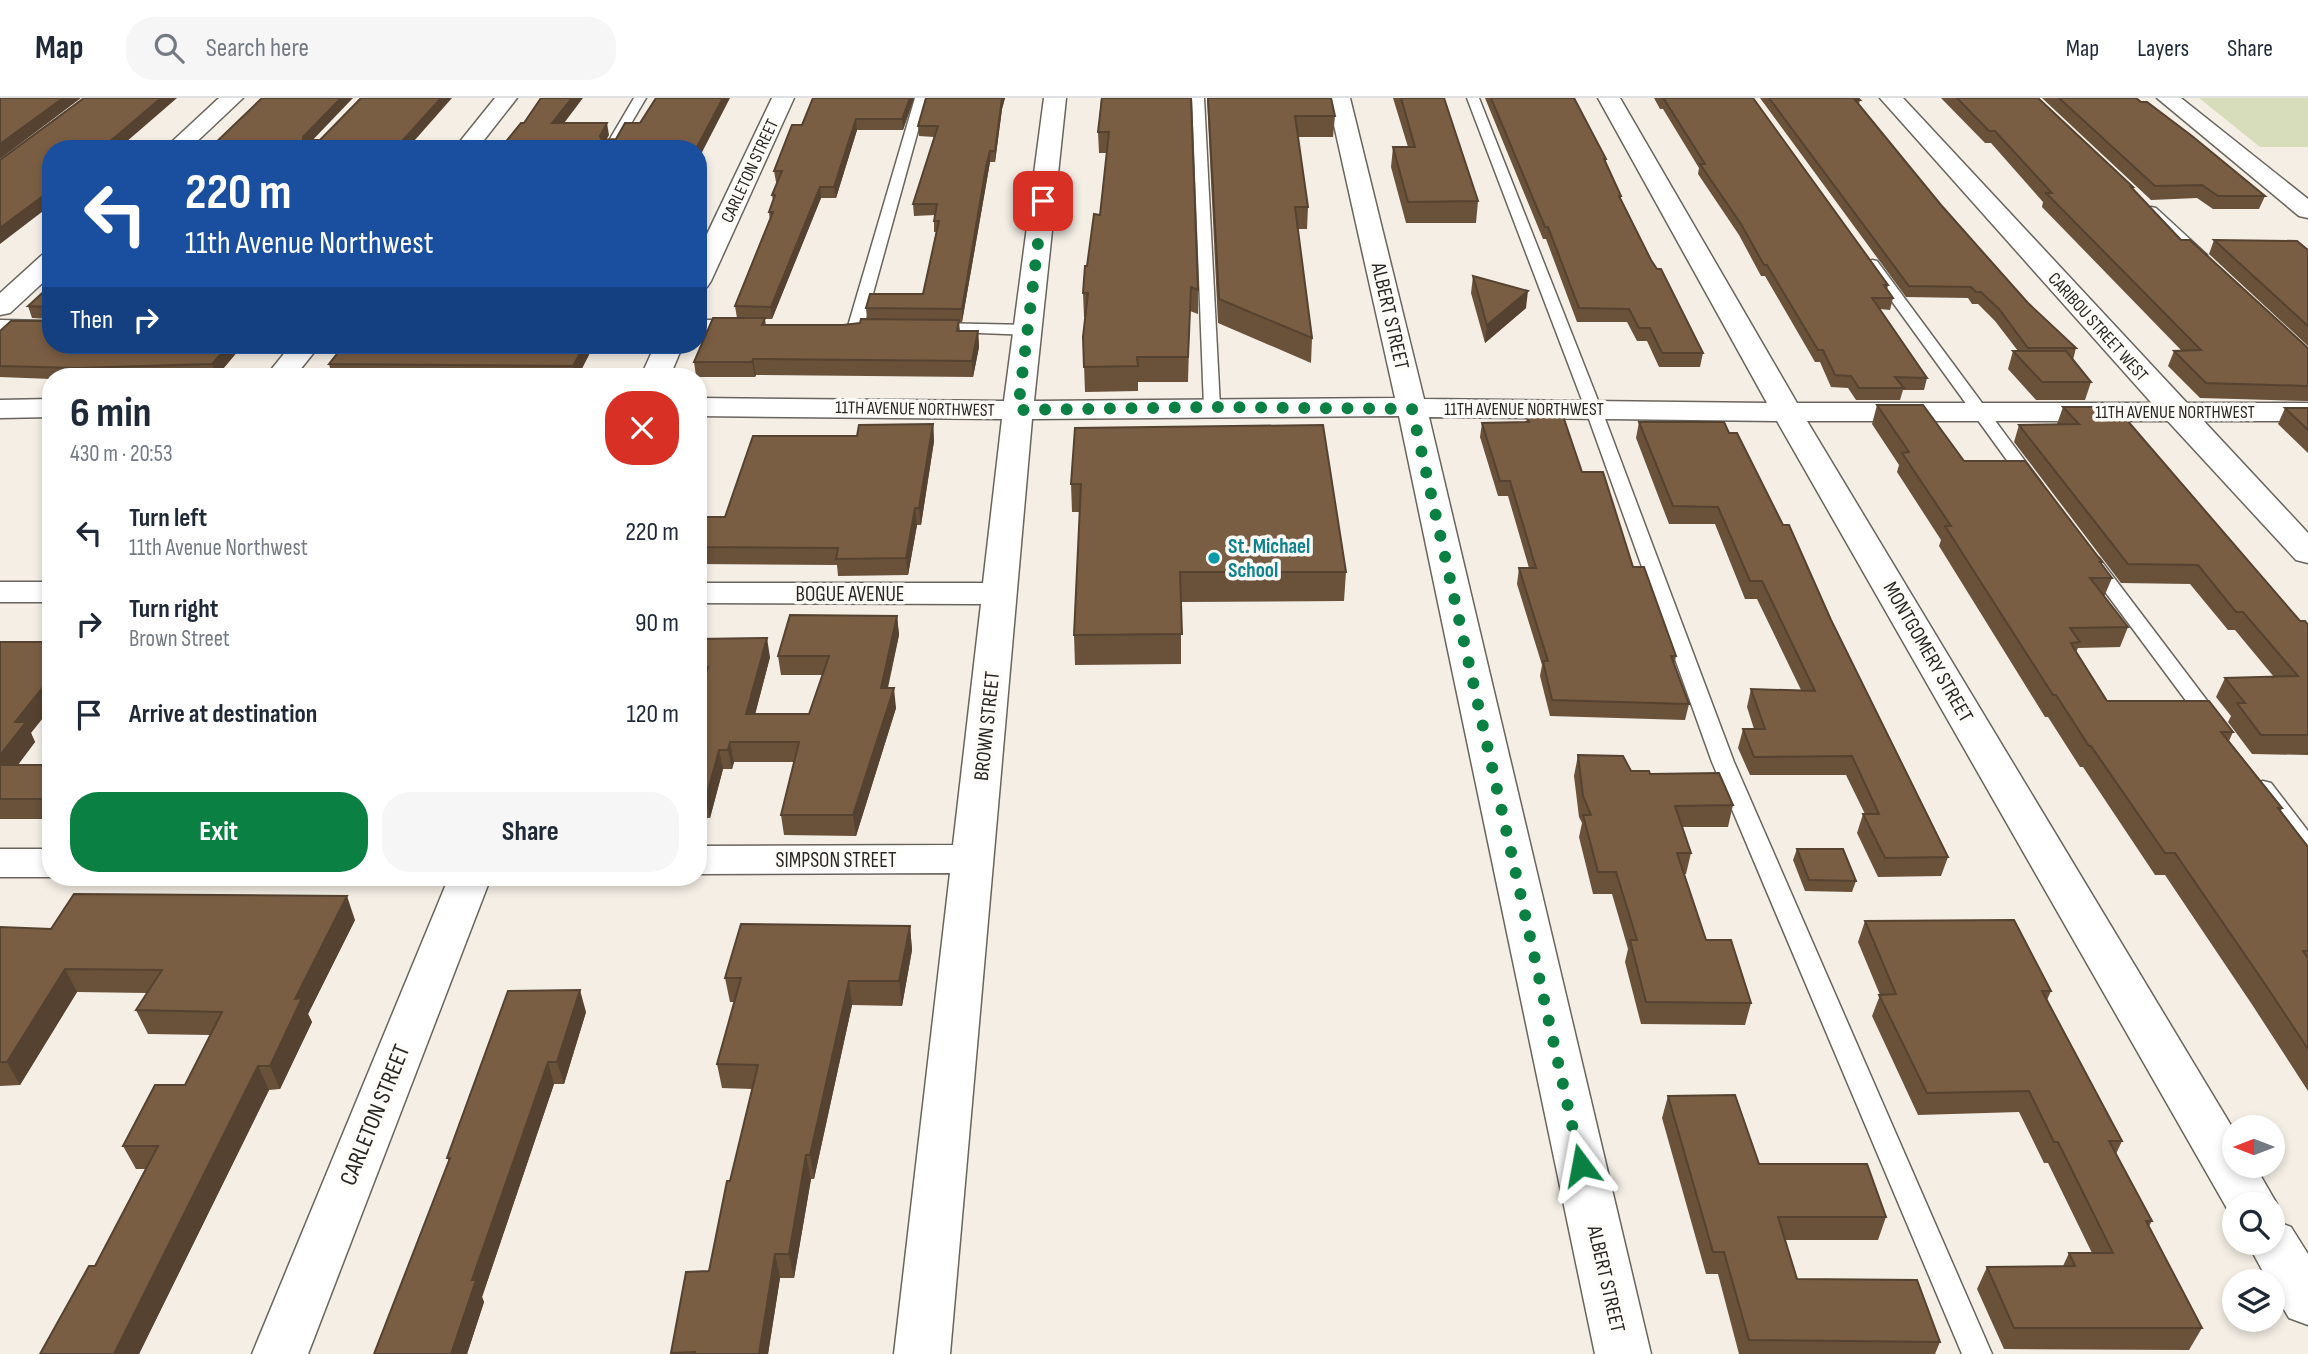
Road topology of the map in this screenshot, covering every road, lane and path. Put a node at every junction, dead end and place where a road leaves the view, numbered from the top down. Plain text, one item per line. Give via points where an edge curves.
1 (232, 98) edge
2 (506, 98) edge
3 (640, 98) edge
4 (783, 98) edge
5 (921, 98) edge
6 (1055, 98) edge
7 (1198, 98) edge
8 (1339, 98) edge
9 (1473, 98) edge
10 (1609, 98) edge
11 (1891, 98) edge
12 (2168, 98) edge
13 (185, 140) edge
14 (472, 140) edge
15 (615, 140) edge
16 (2140, 200) edge
17 (2308, 211) edge
18 (1865, 254) edge
19 (707, 262) edge
20 (2209, 265) edge
21 (42, 269) edge
22 (0, 307) edge
23 (0, 325) edge
24 (707, 325) edge
25 (751, 325) edge
26 (42, 326) edge
27 (856, 326) edge
28 (922, 327) edge
29 (1029, 330) junction
30 (298, 354) edge
31 (287, 368) edge
32 (707, 407) edge
33 (1212, 407) junction
34 (42, 408) edge
35 (1593, 408) junction
36 (0, 409) edge
37 (1412, 409) junction
38 (1018, 410) junction
39 (1978, 411) junction
40 (1787, 412) junction
41 (2176, 412) junction
42 (2308, 412) edge
43 (2044, 498) edge
44 (2085, 552) edge
45 (2308, 553) edge
46 (0, 592) edge
47 (42, 592) edge
48 (707, 593) edge
49 (1001, 594) junction
50 (2225, 738) edge
51 (2250, 771) edge
52 (2308, 848) edge
53 (974, 859) junction
54 (707, 860) edge
55 (0, 863) edge
56 (42, 863) edge
57 (466, 886) edge
58 (2244, 1192) edge
59 (2281, 1255) edge
60 (2308, 1302) edge
61 (280, 1354) edge
62 (922, 1354) edge
63 (1623, 1354) edge
64 (1977, 1354) edge

1 - 13 street
2 - 14 street
3 - 15 lane
4 - 19 street, CARLETON STREET
5 - 27 lane
6 - 29 street, BROWN STREET
7 - 33 lane
8 - 37 street, ALBERT STREET
9 - 35 lane
10 - 40 street, MONTGOMERY STREET
11 - 41 street, CARIBOU STREET WEST
12 - 17 street
16 - 20 lane
18 - 39 lane
21 - 22 street
23 - 26 lane
24 - 25 lane
28 - 29 lane
29 - 38 street, BROWN STREET
30 - 31 street
32 - 38 street, 11TH AVENUE NORTHWEST
33 - 37 street, 11TH AVENUE NORTHWEST
33 - 38 street, 11TH AVENUE NORTHWEST
34 - 36 street
35 - 37 street, 11TH AVENUE NORTHWEST
35 - 40 street, 11TH AVENUE NORTHWEST
35 - 64 lane via 1723,762
37 - 63 street, ALBERT STREET
38 - 49 street, BROWN STREET
39 - 40 street, 11TH AVENUE NORTHWEST
39 - 41 street, 11TH AVENUE NORTHWEST
39 - 43 lane
40 - 58 street, MONTGOMERY STREET
41 - 42 street, 11TH AVENUE NORTHWEST
41 - 45 street, CARIBOU STREET WEST
44 - 50 lane
46 - 47 street
48 - 49 street, BOGUE AVENUE
49 - 53 street, BROWN STREET
51 - 52 lane
53 - 54 street, SIMPSON STREET
53 - 62 street, BROWN STREET
55 - 56 street
57 - 61 street, CARLETON STREET
59 - 60 street

